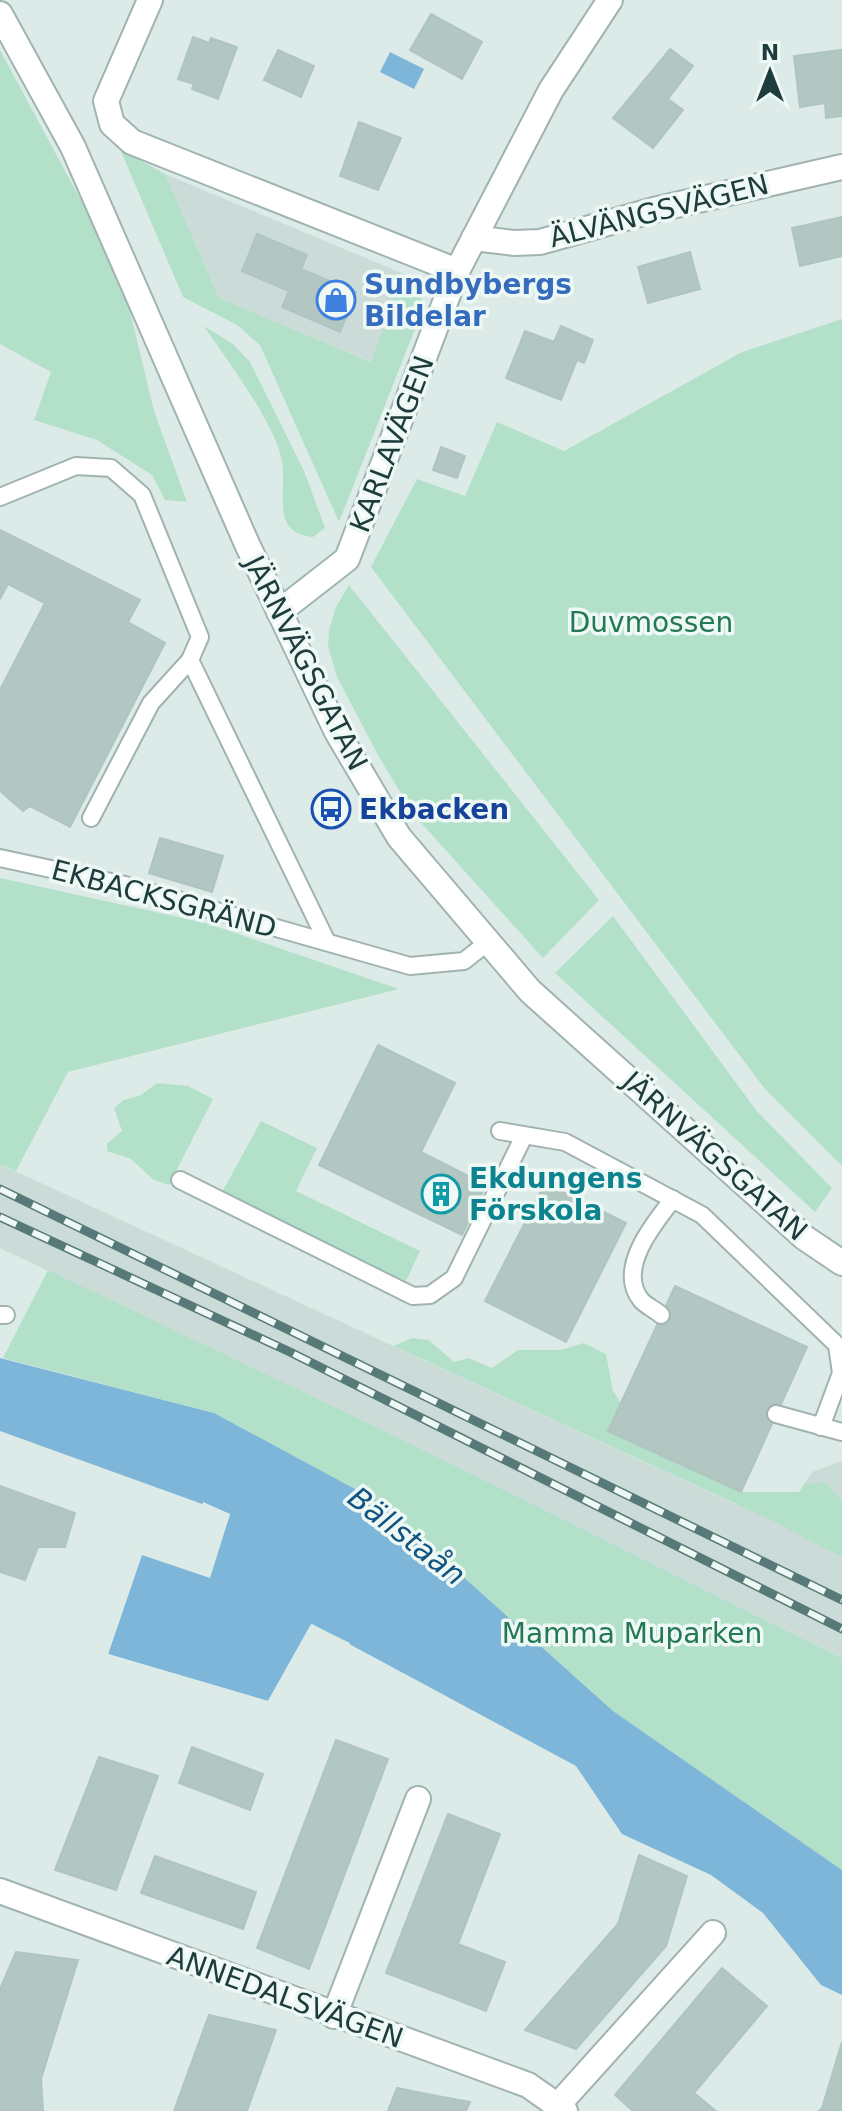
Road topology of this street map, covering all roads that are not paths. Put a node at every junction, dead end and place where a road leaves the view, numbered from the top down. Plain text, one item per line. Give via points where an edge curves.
1 (150, 0) edge
2 (610, 0) edge
3 (0, 14) edge
4 (842, 167) edge
5 (474, 238) junction
6 (457, 271) junction
7 (0, 497) edge
8 (279, 612) junction
9 (190, 660) junction
10 (91, 818) dead end
11 (0, 858) edge
12 (28, 864) junction
13 (0, 871) edge
14 (327, 942) junction
15 (488, 942) junction
16 (500, 1131) dead end
17 (524, 1136) junction
18 (180, 1180) dead end
19 (673, 1199) junction
20 (842, 1263) edge
21 (661, 1315) dead end
22 (776, 1414) dead end
23 (821, 1427) junction
24 (842, 1432) edge
25 (418, 1799) dead end
26 (0, 1891) edge
27 (713, 1933) dead end
28 (334, 2016) junction
29 (561, 2108) edge

1 - 6 street via 106,101 112,124 132,142
2 - 5 street, KARLAVÄGEN via 551,90
3 - 8 street, JÄRNVÄGSGATAN via 73,147
4 - 5 street, ÄLVÄNGSVÄGEN via 540,242
5 - 6 street, KARLAVÄGEN
6 - 8 street, KARLAVÄGEN via 347,559
7 - 9 lane via 76,466 111,468 142,495 200,637
8 - 15 street, JÄRNVÄGSGATAN via 337,732 399,837
9 - 10 lane via 151,703
9 - 14 lane, EKBACKSGRÄND
11 - 12 lane, EKBACKSGRÄND
12 - 13 lane
12 - 14 lane, EKBACKSGRÄND via 125,885
14 - 15 lane, EKBACKSGRÄND via 410,966 464,961
15 - 20 street, JÄRNVÄGSGATAN via 541,1001 805,1238
16 - 17 lane
17 - 18 lane via 454,1278 430,1295 413,1296
17 - 19 lane via 565,1142
19 - 21 lane via 647,1233 633,1273 640,1299
19 - 23 lane via 702,1215 837,1345 841,1373
22 - 23 lane
23 - 24 lane
25 - 28 street
26 - 28 street, ANNEDALSVÄGEN
27 - 29 street
28 - 29 street, ANNEDALSVÄGEN via 528,2085

